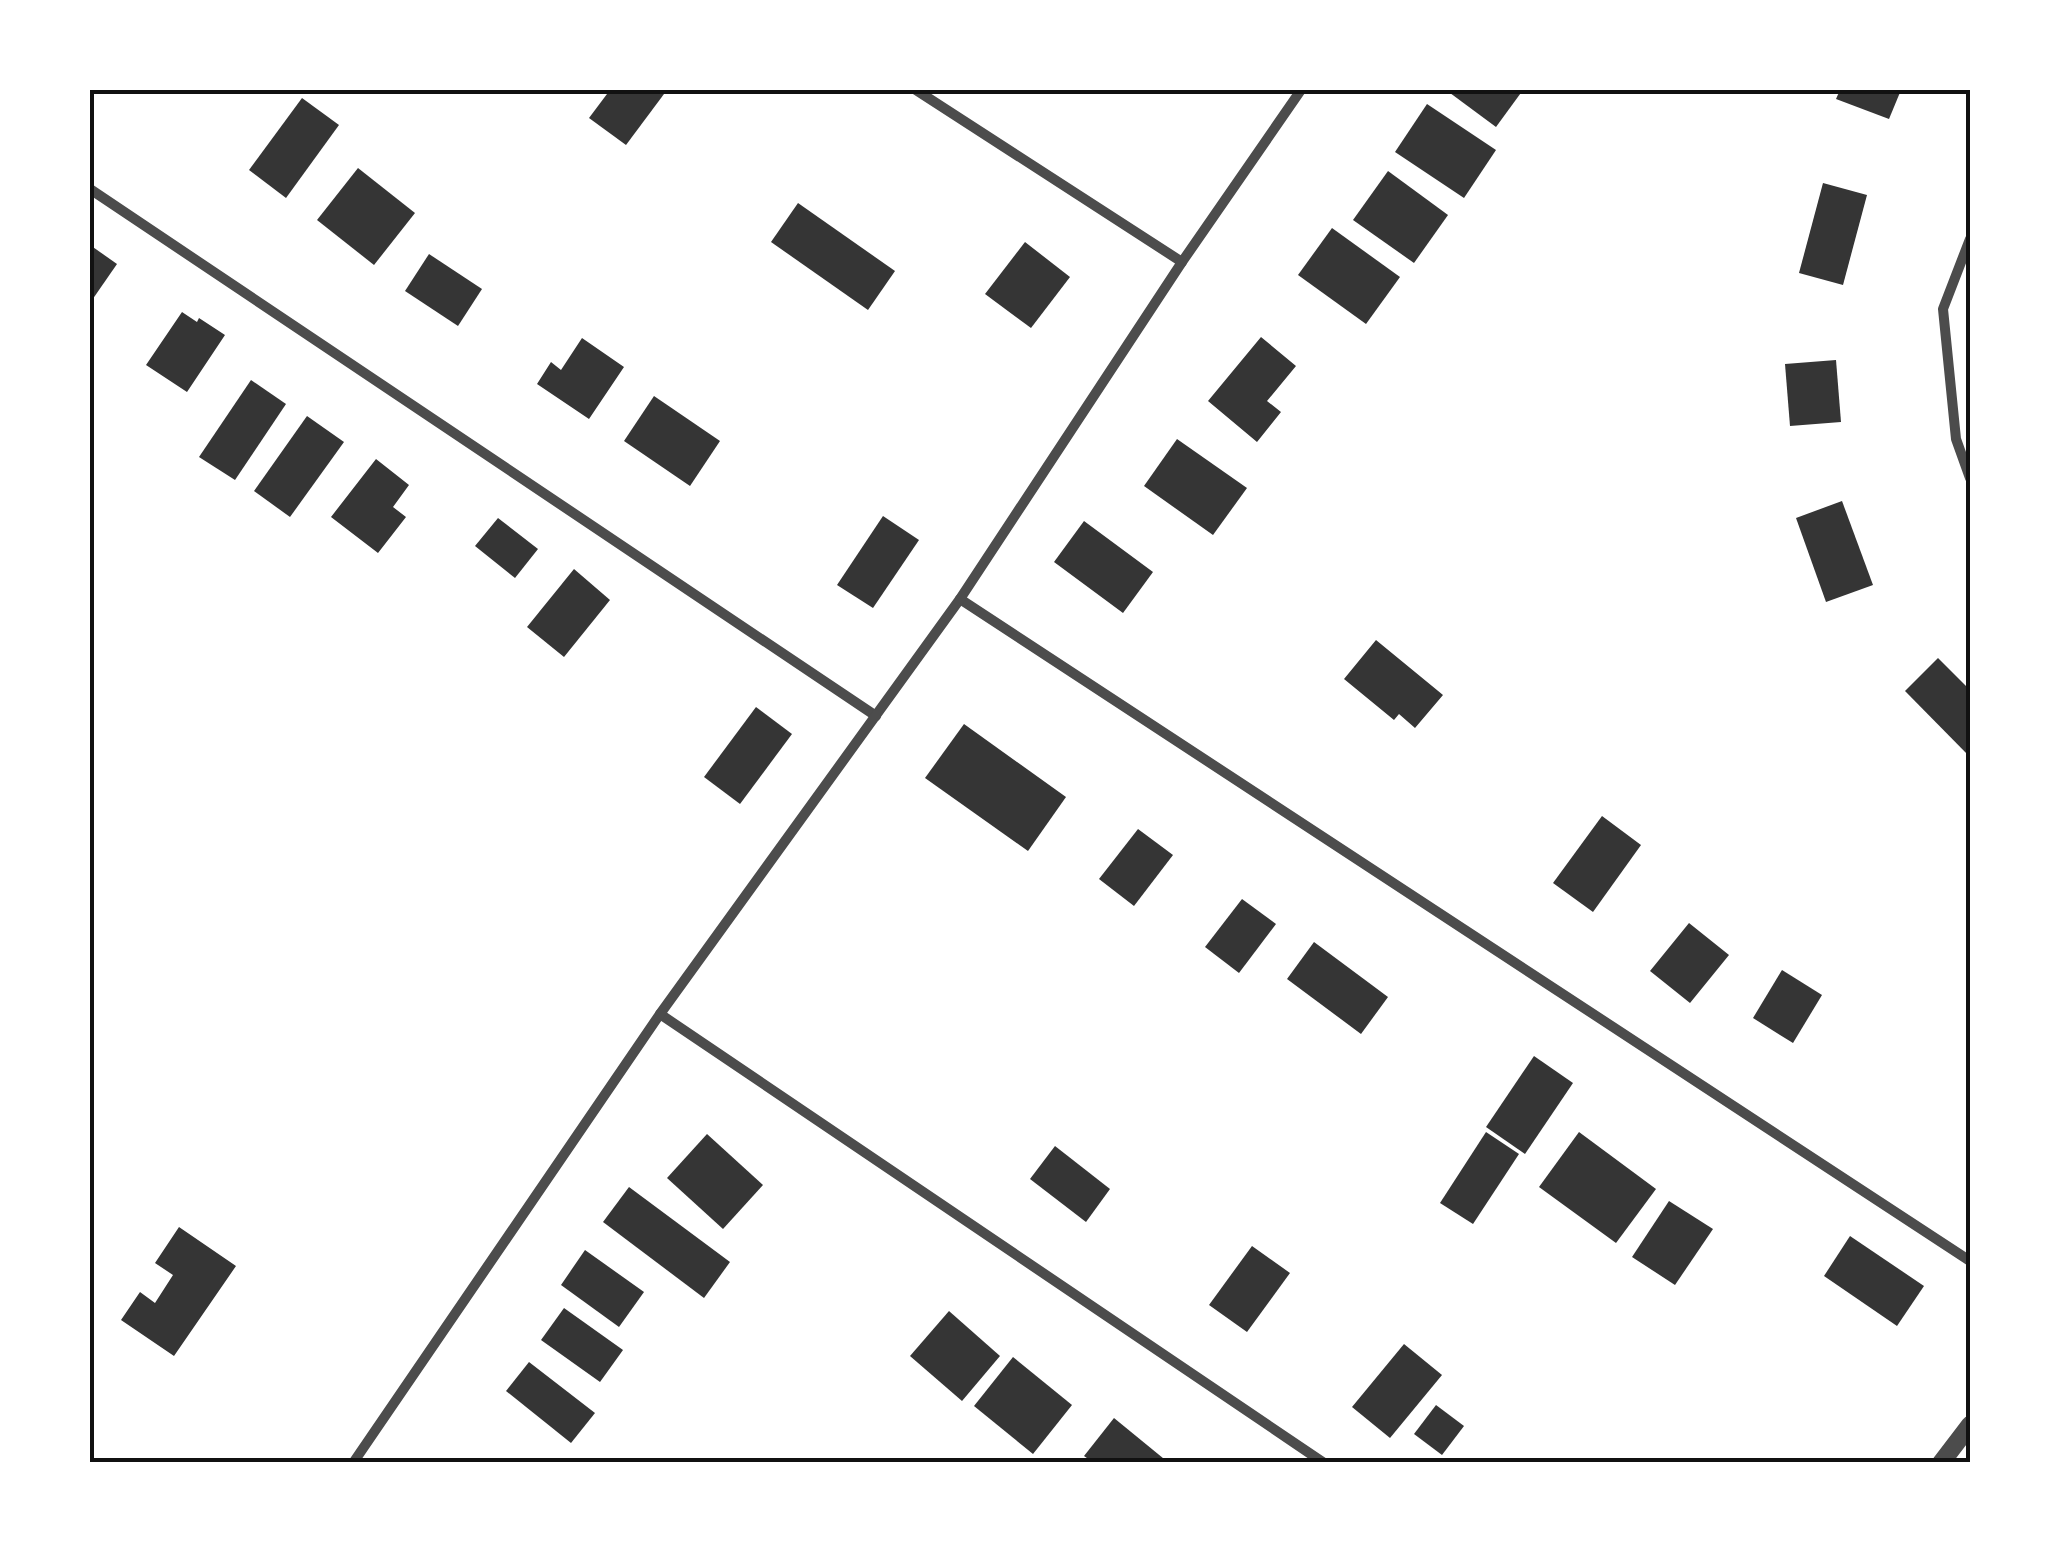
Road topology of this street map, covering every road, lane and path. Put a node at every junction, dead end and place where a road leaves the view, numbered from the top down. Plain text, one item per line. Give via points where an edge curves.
1 (916, 90) edge
2 (1301, 90) edge
3 (90, 189) edge
4 (1970, 239) edge
5 (1182, 262) junction
6 (1970, 478) edge
7 (960, 599) junction
8 (876, 716) junction
9 (660, 1014) junction
10 (1970, 1261) edge
11 (1970, 1425) edge
12 (353, 1463) edge
13 (1324, 1463) edge
14 (1941, 1463) edge

1 - 5 street
2 - 5 street
3 - 8 street
4 - 6 street via 1943,310 1956,440
5 - 7 street
7 - 8 street
7 - 10 street
8 - 9 street
9 - 12 street
9 - 13 street
11 - 14 street

